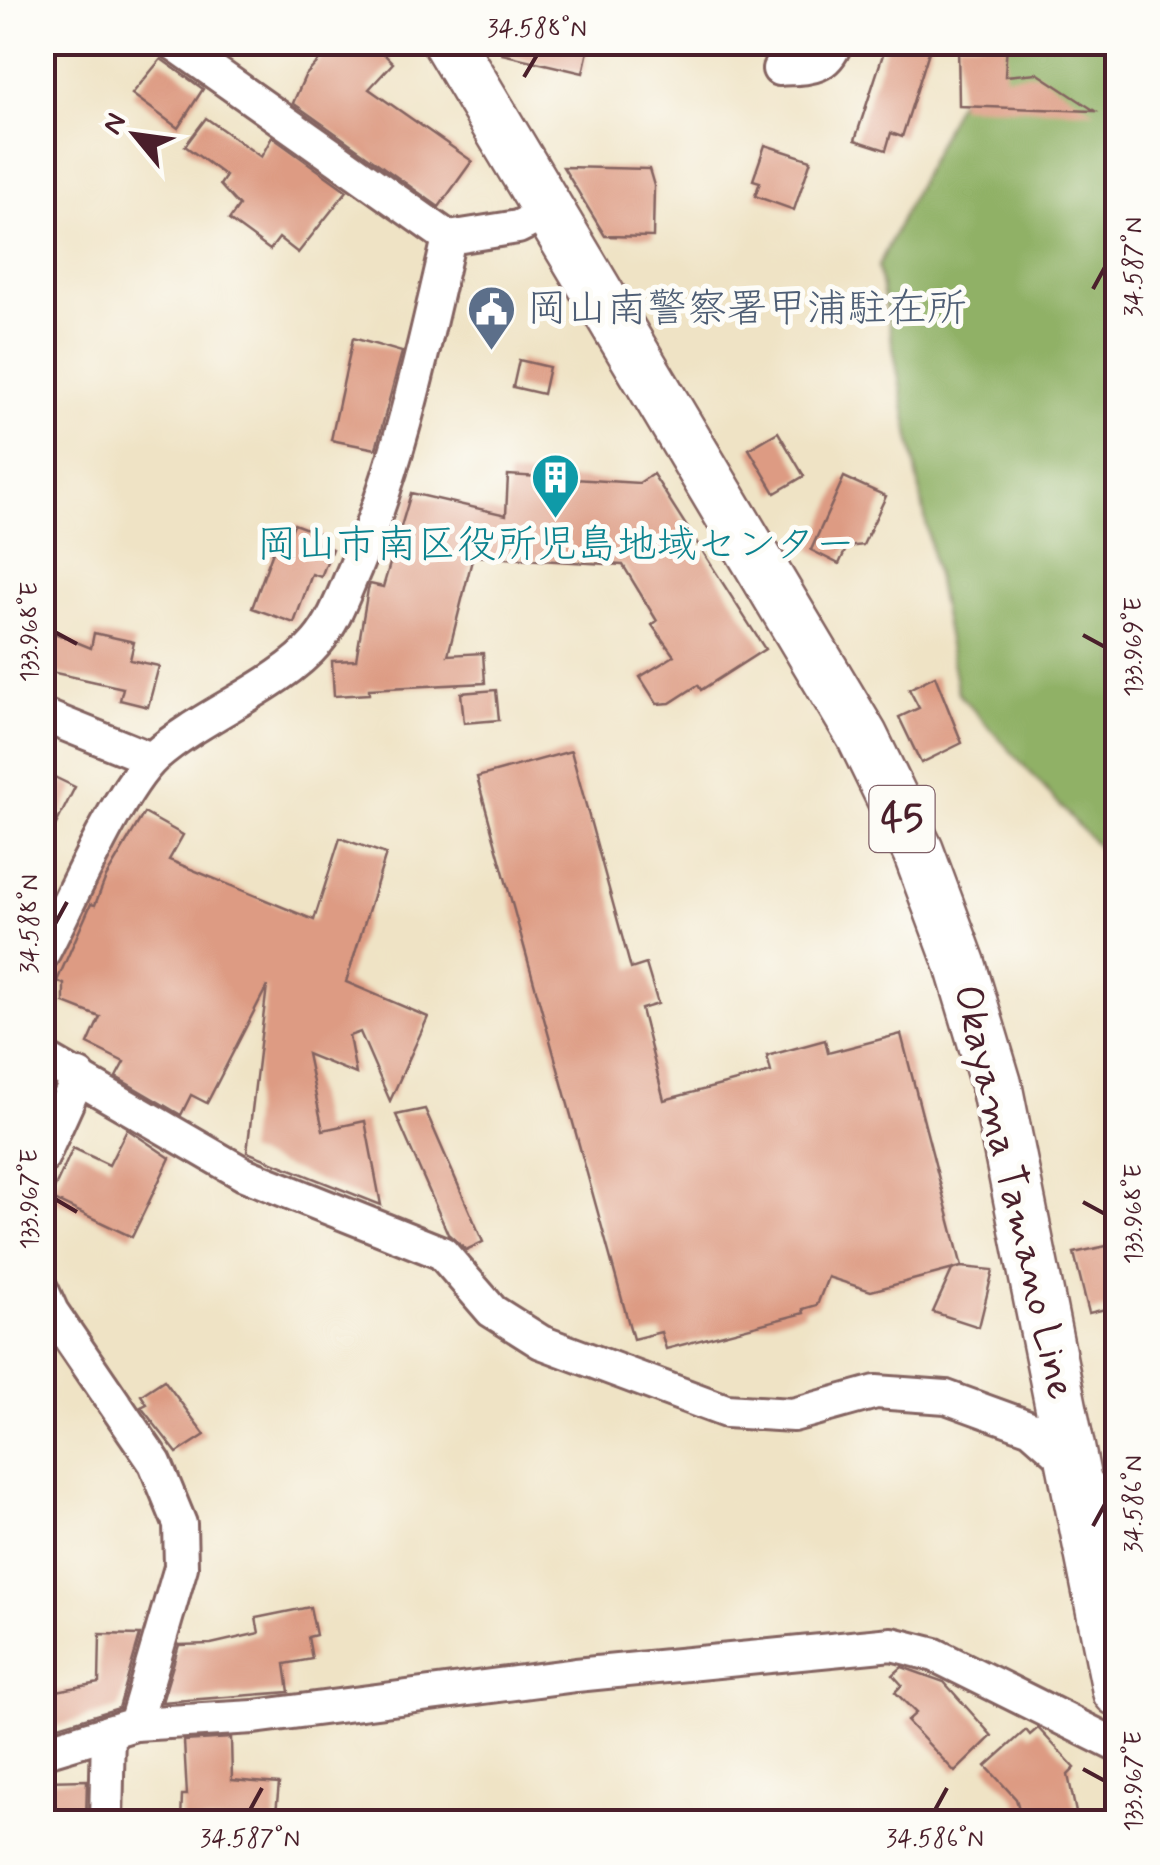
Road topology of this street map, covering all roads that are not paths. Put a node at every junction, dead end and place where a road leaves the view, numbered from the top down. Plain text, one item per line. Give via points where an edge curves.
1 (172, 42) edge
2 (448, 42) edge
3 (836, 42) edge
4 (779, 68) dead end
5 (550, 211) junction
6 (449, 238) junction
7 (42, 715) edge
8 (151, 759) junction
9 (42, 955) edge
10 (42, 1057) edge
11 (79, 1076) junction
12 (42, 1158) edge
13 (42, 1290) edge
14 (1074, 1466) junction
15 (1118, 1524) edge
16 (1118, 1691) edge
17 (122, 1728) junction
18 (1118, 1746) edge
19 (42, 1752) edge
20 (106, 1822) edge

1 - 6 street
2 - 5 main road, Okayama Tamano Line / 45
3 - 4 street via 818,66
5 - 6 street via 518,228
5 - 14 main road, Okayama Tamano Line / 45 via 862,736 918,851 996,1084
6 - 8 street via 396,461 334,618 292,663
7 - 8 street
8 - 9 street
10 - 11 street
11 - 12 street
11 - 14 street via 244,1174 442,1253 492,1311 541,1342 726,1411 794,1415 876,1392 946,1397 1031,1428
13 - 17 street via 155,1463 180,1524 181,1567
14 - 15 street
14 - 16 main road, Okayama Tamano Line / 45
17 - 18 street via 892,1644 935,1655
17 - 19 street
17 - 20 street

